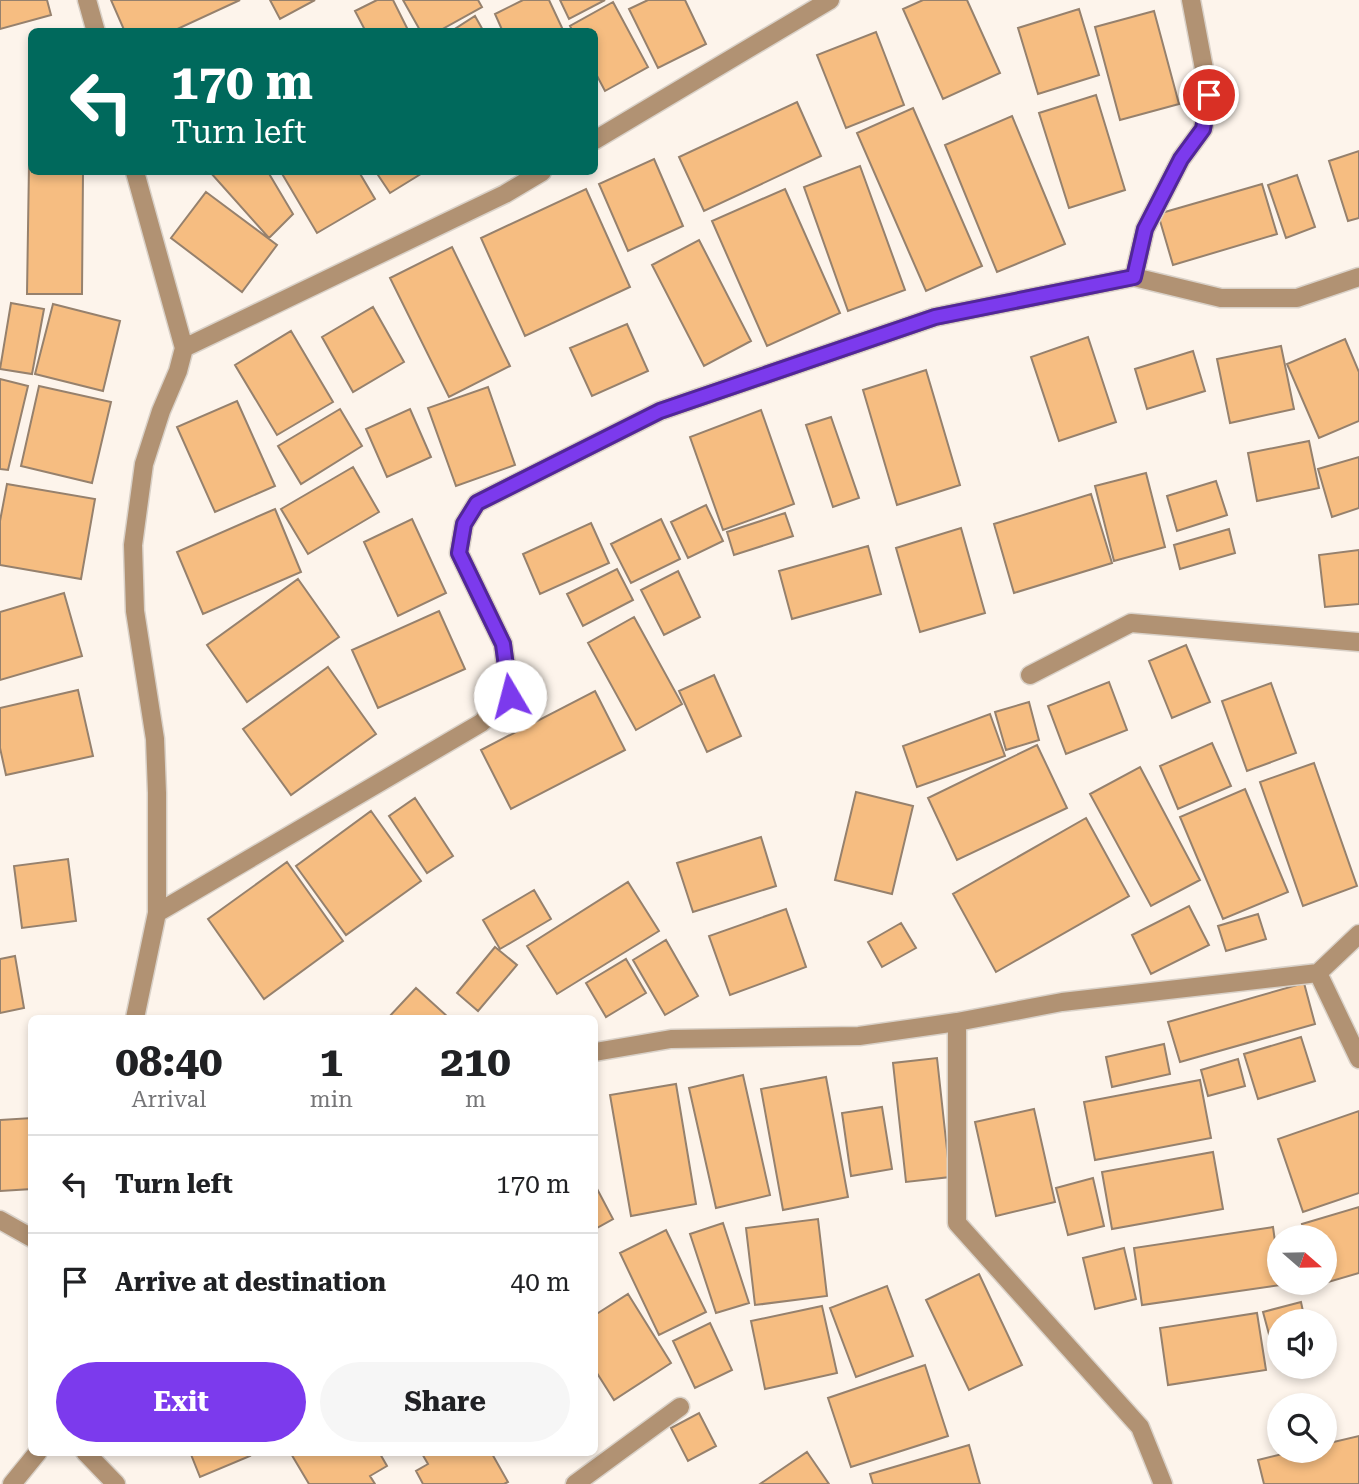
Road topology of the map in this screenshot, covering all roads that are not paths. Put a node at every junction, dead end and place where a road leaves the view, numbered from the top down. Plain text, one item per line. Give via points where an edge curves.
1 (87, 0) edge
2 (830, 0) edge
3 (1191, 0) edge
4 (95, 28) edge
5 (598, 138) edge
6 (136, 175) edge
7 (537, 175) edge
8 (1134, 277) junction
9 (1359, 277) edge
10 (184, 348) junction
11 (1359, 642) edge
12 (1030, 675) dead end
13 (156, 913) junction
14 (1359, 934) edge
15 (1318, 973) junction
16 (136, 1015) edge
17 (957, 1022) junction
18 (598, 1051) edge
19 (1359, 1059) edge
20 (0, 1220) edge
21 (28, 1236) edge
22 (680, 1407) dead end
23 (35, 1456) edge
24 (89, 1456) edge
25 (12, 1484) edge
26 (116, 1484) edge
27 (575, 1484) edge
28 (1163, 1484) edge

1 - 4 street
2 - 5 street
3 - 8 street via 1209,95 1203,129 1181,159 1145,229
6 - 10 street
7 - 10 street
8 - 9 street via 1221,298 1297,298
8 - 13 street via 935,317 660,411 477,503 464,524 459,553 503,644 510,696 481,723
10 - 13 street via 144,464 133,545 135,611 155,739
11 - 12 street via 1131,623
13 - 16 street
14 - 15 street
15 - 17 street via 1062,1002
15 - 19 street
17 - 18 street via 859,1036 671,1039
17 - 28 street via 957,1223 1140,1427
20 - 21 street
22 - 27 street
23 - 25 street
24 - 26 street

